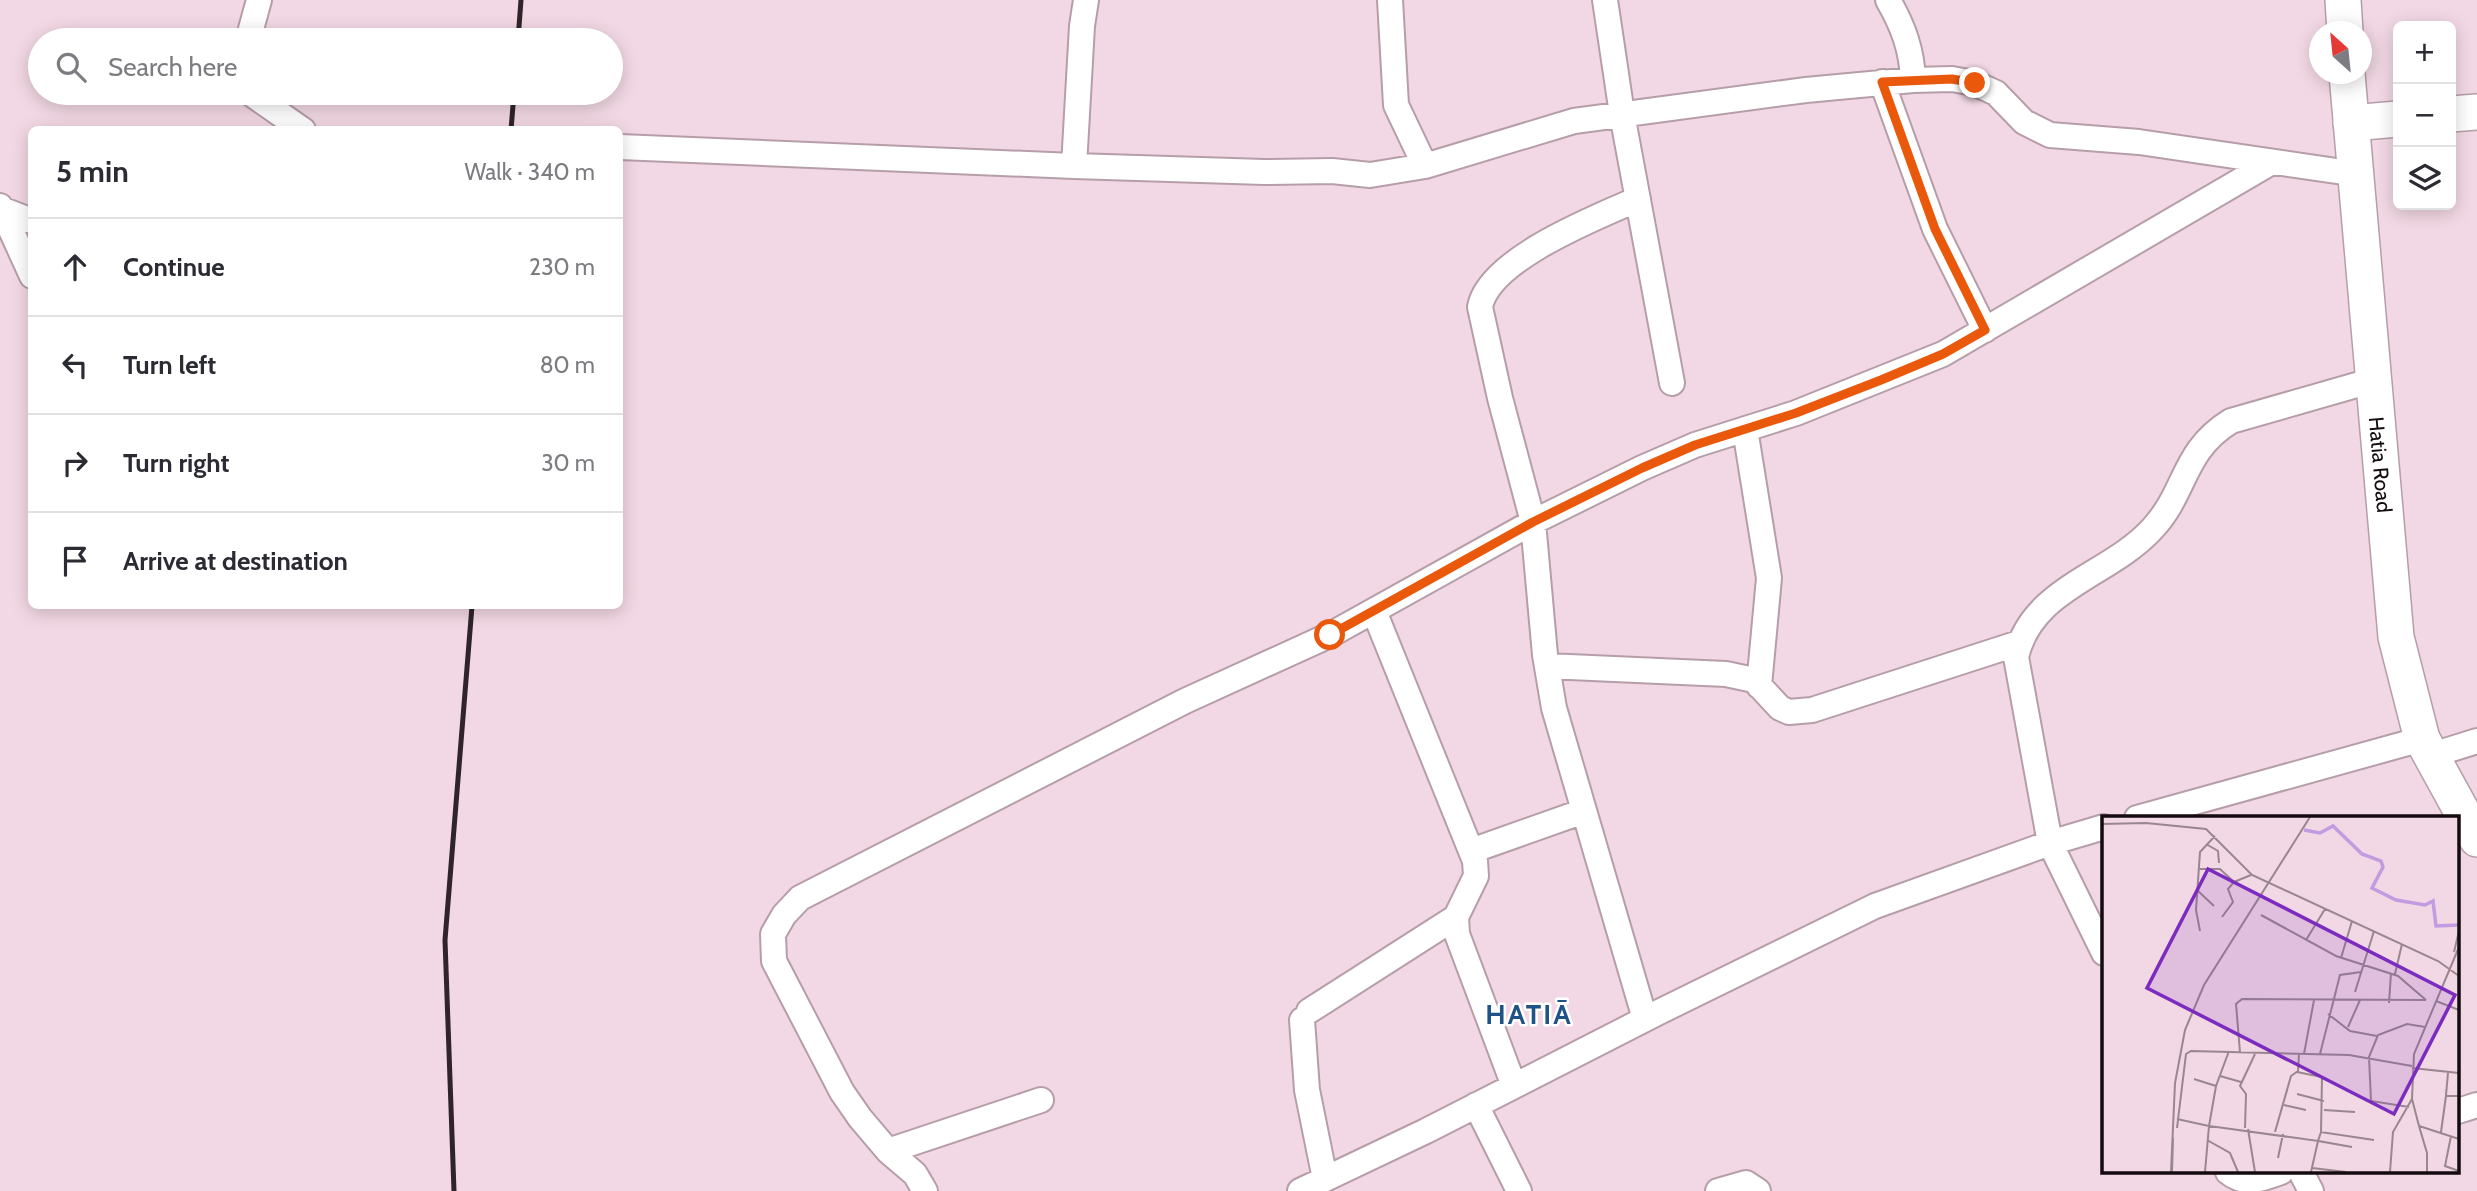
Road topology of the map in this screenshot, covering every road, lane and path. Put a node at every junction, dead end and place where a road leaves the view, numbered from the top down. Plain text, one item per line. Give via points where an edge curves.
1 (260, 0) edge
2 (1086, 0) edge
3 (1390, 0) edge
4 (1605, 0) edge
5 (1888, 0) edge
6 (2343, 0) edge
7 (2344, 21) edge
8 (252, 28) edge
9 (1913, 79) junction
10 (1882, 82) junction
11 (2348, 84) edge
12 (267, 105) edge
13 (2477, 112) edge
14 (1622, 114) junction
15 (2456, 114) edge
16 (2393, 120) edge
17 (2351, 124) junction
18 (297, 126) edge
19 (623, 146) edge
20 (2272, 162) junction
21 (1074, 166) junction
22 (1425, 166) junction
23 (2357, 174) junction
24 (1638, 199) junction
25 (1, 207) edge
26 (28, 219) edge
27 (28, 267) edge
28 (1985, 330) junction
29 (2374, 380) junction
30 (1672, 383) dead end
31 (1745, 429) junction
32 (1533, 522) junction
33 (1374, 611) junction
34 (2019, 643) junction
35 (1547, 666) junction
36 (1759, 686) junction
37 (2477, 741) edge
38 (2426, 747) junction
39 (1584, 811) junction
40 (2145, 816) edge
41 (2102, 829) edge
42 (2477, 839) edge
43 (2050, 843) junction
44 (1471, 851) junction
45 (1456, 917) junction
46 (2102, 949) edge
47 (1646, 1019) junction
48 (1514, 1086) junction
49 (1041, 1100) dead end
50 (1476, 1105) junction
51 (2477, 1105) edge
52 (2460, 1110) edge
53 (888, 1150) junction
54 (2231, 1174) edge
55 (2276, 1174) edge
56 (2302, 1174) edge
57 (1325, 1179) junction
58 (925, 1191) edge
59 (1300, 1191) edge
60 (1520, 1191) edge
61 (1718, 1191) edge
62 (1758, 1191) edge
63 (2311, 1191) edge

1 - 8 street
2 - 21 street
3 - 22 street via 1396,104
4 - 14 street
5 - 9 street via 1902,25
6 - 7 main road
9 - 10 street
9 - 20 street via 1975,83 1996,93 2024,122 2050,135 2139,142
10 - 14 street
10 - 28 street via 1935,229
11 - 17 main road, Hatia Road
12 - 18 street
13 - 15 main road
14 - 22 street via 1574,121
14 - 24 street
16 - 17 main road
17 - 23 main road, Hatia Road
19 - 21 street
20 - 23 street
20 - 28 street
21 - 22 street via 1370,174
23 - 29 main road, Hatia Road
24 - 30 street
24 - 32 street via 1556,236 1493,281 1482,296 1480,307 1494,372
25 - 26 street
25 - 27 street
28 - 31 street via 1943,354
29 - 34 street via 2217,429 2196,452 2154,528 2045,604
29 - 38 main road, Hatia Road via 2396,637
31 - 32 street via 1642,468
31 - 36 street via 1769,578
32 - 33 street
32 - 35 street
33 - 44 street
33 - 53 street via 1185,701 791,906 773,934 774,961 842,1092
34 - 36 street via 1812,710 1780,708
34 - 43 street via 2015,657
35 - 36 street via 1726,674 1754,680
35 - 39 street via 1554,708
37 - 38 street
38 - 40 street
38 - 42 main road, Hatia Road
39 - 44 street
39 - 47 street
41 - 43 street
43 - 46 street
43 - 47 street via 1875,906
44 - 45 street via 1476,876
45 - 48 street via 1460,942
45 - 57 street via 1305,1016 1307,1090
47 - 48 street
48 - 50 street
49 - 53 street
50 - 57 street
50 - 60 street
51 - 52 street
53 - 58 street via 915,1174
54 - 55 street via 2242,1181
56 - 63 street
57 - 59 street
61 - 62 street via 1746,1183

